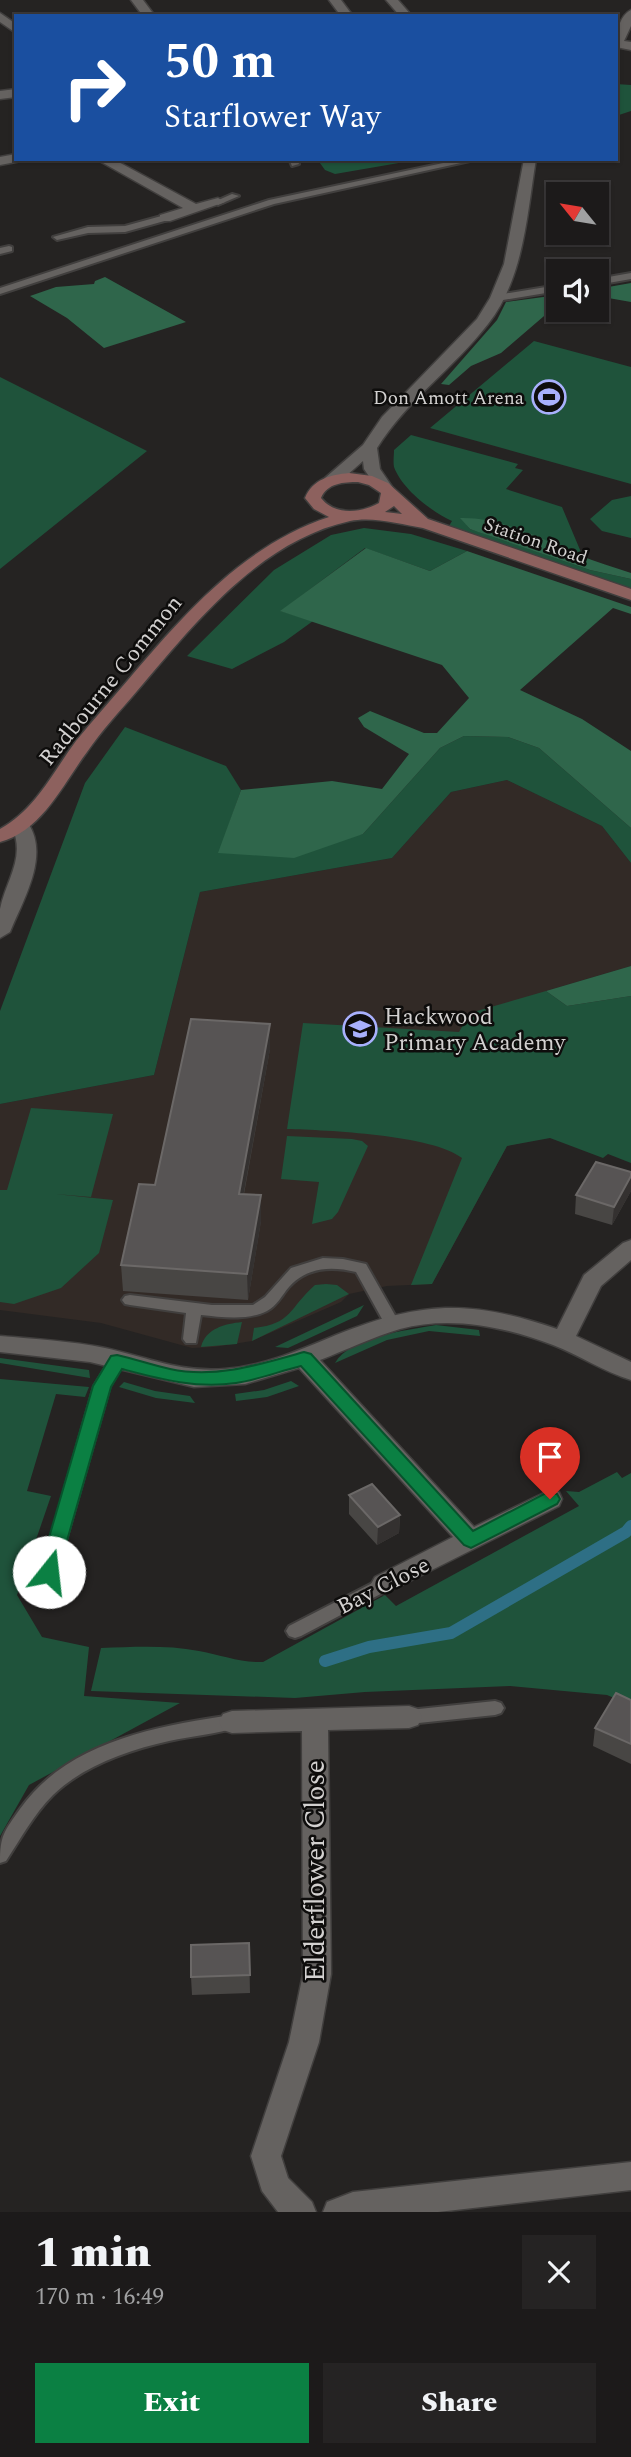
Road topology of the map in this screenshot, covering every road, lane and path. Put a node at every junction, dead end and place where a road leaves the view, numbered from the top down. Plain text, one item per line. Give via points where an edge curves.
1 (392, 0) edge
2 (631, 13) edge
3 (404, 14) edge
4 (0, 16) edge
5 (13, 37) edge
6 (618, 40) edge
7 (106, 161) edge
8 (466, 161) edge
9 (530, 161) edge
10 (236, 196) dead end
11 (218, 202) joint
12 (194, 209) junction
13 (166, 218) joint
14 (57, 237) dead end
15 (631, 276) edge
16 (609, 280) edge
17 (546, 290) edge
18 (0, 291) edge
19 (497, 298) junction
20 (369, 448) junction
21 (331, 481) junction
22 (387, 490) junction
23 (313, 498) junction
24 (353, 515) junction
25 (427, 524) junction
26 (298, 536) junction
27 (631, 595) edge
28 (21, 827) junction
29 (0, 836) edge
30 (0, 932) edge
31 (631, 1248) edge
32 (130, 1300) dead end
33 (194, 1307) junction
34 (392, 1324) junction
35 (191, 1339) dead end
36 (563, 1339) junction
37 (0, 1344) edge
38 (304, 1358) junction
39 (117, 1361) junction
40 (631, 1371) edge
41 (550, 1499) dead end
42 (471, 1540) junction
43 (49, 1572) dead end
44 (384, 1584) joint
45 (295, 1631) dead end
46 (495, 1709) dead end
47 (409, 1717) joint
48 (315, 1720) junction
49 (232, 1722) joint
50 (0, 1855) edge
51 (631, 2176) edge
52 (301, 2212) edge
53 (338, 2212) edge

1 - 3 street
2 - 6 street
4 - 5 street
7 - 12 street
8 - 18 lane via 272,202
9 - 19 street via 511,264
10 - 11 lane
11 - 12 street
12 - 13 street
13 - 14 lane via 125,229
15 - 16 lane
17 - 19 lane
19 - 20 street via 482,321 387,420
20 - 21 street
20 - 22 street via 372,470
21 - 22 main road via 367,479
21 - 23 main road via 317,488
22 - 24 main road, Radbourne Common via 386,505
22 - 25 main road, Station Road via 403,509
23 - 24 main road via 330,512
23 - 26 main road
24 - 25 main road, Station Road
24 - 26 main road, Radbourne Common
25 - 27 main road, Station Road
26 - 28 main road, Radbourne Common via 233,579 178,631
28 - 29 main road, Radbourne Common
28 - 30 street via 28,835 28,858
31 - 36 street via 592,1281
32 - 33 lane
33 - 34 lane via 252,1311 274,1298 290,1277 311,1266 340,1262 361,1268
33 - 35 lane
34 - 36 street via 433,1315 473,1317
34 - 38 street
36 - 40 street
37 - 39 street
38 - 39 street via 239,1377 208,1379 172,1376
38 - 42 street
39 - 43 lane via 102,1386
41 - 42 street, Bay Close
42 - 44 street, Bay Close
44 - 45 lane, Bay Close
46 - 47 lane
47 - 48 street
48 - 49 street
48 - 52 street, Elderflower Close via 317,1974 304,2042 266,2156 267,2170 282,2197
49 - 50 lane via 180,1729 102,1755 55,1782 24,1817
51 - 53 street

